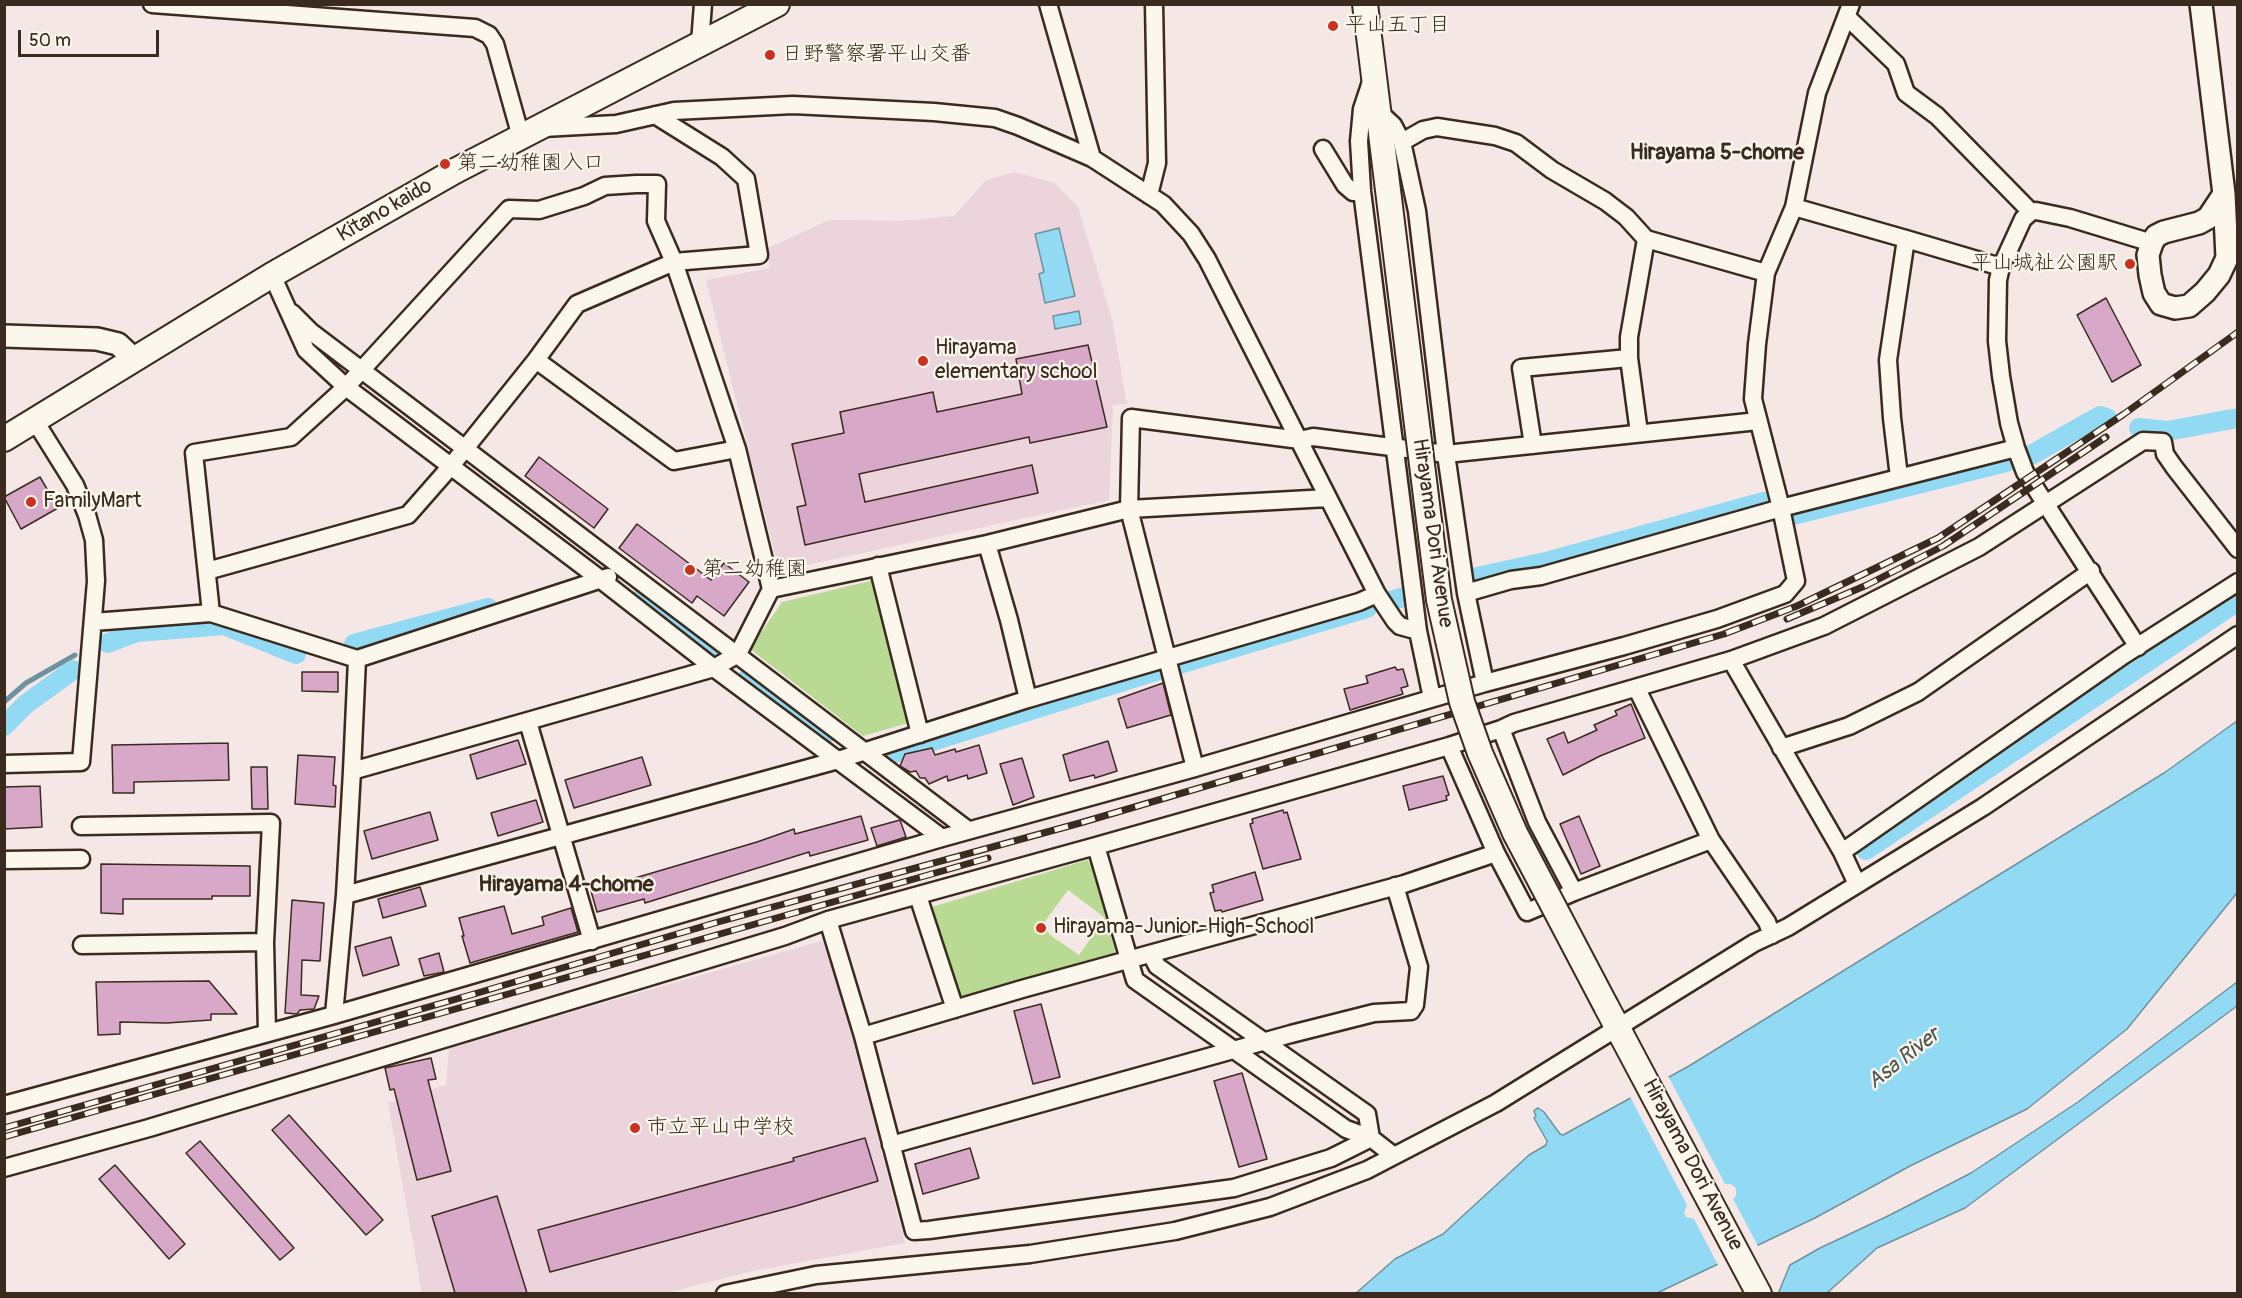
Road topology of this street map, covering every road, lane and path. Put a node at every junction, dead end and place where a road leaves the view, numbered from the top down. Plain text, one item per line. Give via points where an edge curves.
1 (152, 4) edge
2 (703, 4) edge
3 (777, 4) edge
4 (1048, 4) edge
5 (1154, 4) edge
6 (1365, 4) edge
7 (2201, 4) edge
8 (1849, 11) edge
9 (700, 43) junction
10 (1374, 72) junction
11 (1379, 112) junction
12 (655, 115) junction
13 (530, 133) junction
14 (1402, 142) junction
15 (1323, 149) dead end
16 (1092, 158) junction
17 (1362, 191) junction
18 (2231, 194) edge
19 (1149, 195) junction
20 (1794, 207) junction
21 (2031, 212) junction
22 (1646, 239) junction
23 (1906, 239) junction
24 (2152, 243) junction
25 (674, 262) junction
26 (2001, 267) junction
27 (1766, 273) junction
28 (272, 275) junction
29 (288, 309) junction
30 (4, 336) edge
31 (1629, 358) junction
32 (134, 360) junction
33 (536, 360) junction
34 (362, 369) junction
35 (346, 387) junction
36 (35, 421) junction
37 (1758, 421) junction
38 (1639, 433) junction
39 (4, 439) edge
40 (1300, 440) junction
41 (1533, 445) junction
42 (465, 447) junction
43 (1394, 448) junction
44 (2016, 448) junction
45 (737, 449) junction
46 (1446, 454) junction
47 (451, 466) junction
48 (1899, 477) junction
49 (1328, 498) junction
50 (2047, 504) junction
51 (1129, 508) junction
52 (1781, 508) junction
53 (987, 544) junction
54 (2238, 549) edge
55 (878, 566) junction
56 (207, 571) junction
57 (2091, 571) junction
58 (629, 573) junction
59 (600, 579) junction
60 (2238, 582) edge
61 (771, 589) junction
62 (1466, 593) junction
63 (1377, 594) junction
64 (211, 613) junction
65 (93, 622) junction
66 (1418, 631) junction
67 (2238, 635) edge
68 (2138, 647) junction
69 (738, 654) junction
70 (1168, 657) junction
71 (357, 659) junction
72 (1731, 660) junction
73 (714, 668) junction
74 (1485, 683) junction
75 (1636, 689) junction
76 (1432, 698) junction
77 (1028, 699) junction
78 (528, 722) junction
79 (1501, 729) junction
80 (920, 734) junction
81 (1449, 746) junction
82 (1781, 748) junction
83 (866, 752) junction
84 (838, 760) junction
85 (4, 764) edge
86 (1195, 768) junction
87 (352, 771) junction
88 (81, 826) dead end
89 (968, 830) junction
90 (561, 835) junction
91 (942, 838) junction
92 (1711, 840) junction
93 (1096, 846) junction
94 (1842, 852) junction
95 (1496, 853) junction
96 (81, 859) dead end
97 (4, 860) edge
98 (1857, 884) junction
99 (1395, 886) junction
100 (1574, 892) junction
101 (345, 895) junction
102 (918, 896) junction
103 (828, 920) junction
104 (1772, 934) junction
105 (592, 941) junction
106 (266, 942) junction
107 (82, 945) dead end
108 (1151, 954) junction
109 (1130, 960) junction
110 (955, 1009) junction
111 (334, 1015) junction
112 (1621, 1032) junction
113 (267, 1033) junction
114 (862, 1036) junction
115 (1265, 1042) junction
116 (1236, 1050) junction
117 (4, 1105) edge
118 (1371, 1138) junction
119 (891, 1145) junction
120 (1394, 1156) junction
121 (4, 1168) edge
122 (725, 1293) edge
123 (1759, 1293) edge

1 - 13 street via 475,28 489,35 495,45
2 - 9 street
3 - 9 main road, Kitano kaido
4 - 16 street
5 - 19 street via 1157,163
6 - 10 main road, Hirayama Dori Avenue
7 - 18 street
8 - 20 street via 1817,93
8 - 21 street via 1896,64 1906,93 1937,116
9 - 13 main road, Kitano kaido
10 - 11 main road, Hirayama Dori Avenue
10 - 17 street via 1362,109
11 - 14 street via 1393,124
11 - 112 main road, Hirayama Dori Avenue, bridge via 1440,600 1455,671 1499,800
12 - 13 street via 616,124
12 - 16 street via 793,105 969,114 1018,126
12 - 25 street via 722,157 746,179 759,255
13 - 28 main road, Kitano kaido
14 - 22 street via 1437,127 1516,143 1605,201
14 - 46 street via 1417,211
15 - 17 street via 1345,185 1353,192
16 - 19 street
17 - 43 street
18 - 24 street via 2199,224 2164,232
18 - 24 street via 2227,258 2219,275 2189,306 2161,304 2154,293 2148,255
19 - 40 street via 1191,234 1207,259
20 - 23 street
20 - 27 street
21 - 24 street via 2070,218
21 - 26 street via 2023,219
22 - 27 street
22 - 31 street
23 - 26 street
23 - 48 street via 1888,360
25 - 33 street via 577,304
25 - 34 street via 656,221 657,184 605,186 539,210 509,209
25 - 45 street
26 - 44 street via 1997,341 2008,423
27 - 37 street via 1753,399
28 - 29 street
28 - 32 main road, Kitano kaido
29 - 34 street via 310,331
29 - 35 street via 306,350
30 - 32 street via 97,339 118,344
31 - 38 street
31 - 41 street via 1521,368
32 - 36 main road, Kitano kaido
33 - 42 street
33 - 45 street via 674,462
34 - 35 street
34 - 42 street
35 - 47 street
35 - 56 street via 291,437 194,453
36 - 39 main road, Kitano kaido
36 - 65 street via 75,485 90,523 96,564
37 - 38 street
37 - 52 street
38 - 41 street
40 - 43 street via 1313,437
40 - 49 street
40 - 51 street via 1131,418
41 - 46 street
42 - 47 street
42 - 58 street
43 - 46 street
43 - 66 street
44 - 48 street
44 - 50 street via 2025,472
45 - 61 street
46 - 62 street
47 - 56 street via 408,515
47 - 59 street
48 - 52 street
49 - 51 street
49 - 63 street
50 - 54 street via 2143,441 2163,442 2165,454 2174,467
50 - 57 street
50 - 72 street via 1979,548 1886,597 1824,626
51 - 53 street
51 - 70 street
52 - 62 street via 1541,576
52 - 74 street via 1796,581 1785,594 1717,619
53 - 55 street
53 - 77 street
55 - 61 street
55 - 80 street
56 - 64 street
57 - 68 street
57 - 82 street via 1918,692 1874,716
58 - 59 street
58 - 69 street
59 - 71 street
59 - 73 street
60 - 68 street
61 - 69 street
62 - 74 street
63 - 66 street via 1400,626
63 - 70 street
64 - 65 street
64 - 71 street
65 - 85 street via 81,762
66 - 76 street
67 - 98 street via 1983,807
68 - 94 street
69 - 73 street
69 - 83 street
70 - 77 street
70 - 86 street
71 - 87 street
72 - 75 street
72 - 82 street
73 - 78 street
73 - 84 street
74 - 76 street
75 - 79 street
75 - 92 street
76 - 86 street
77 - 80 street
78 - 87 street
78 - 90 street
79 - 81 street
79 - 100 street via 1537,822
80 - 83 street
81 - 93 street
81 - 95 street
82 - 94 street
83 - 84 street
83 - 89 street
84 - 90 street
84 - 91 street
86 - 89 street
87 - 101 street
88 - 106 street via 271,823
89 - 91 street
90 - 101 street
90 - 105 street
91 - 105 street
92 - 100 street
92 - 104 street
93 - 102 street
93 - 109 street
94 - 98 street
95 - 99 street
95 - 100 street via 1527,912
96 - 97 street
98 - 104 street
99 - 108 street
99 - 115 street via 1419,967 1411,1011 1374,1013
101 - 111 street
102 - 103 street
102 - 110 street
103 - 114 street
103 - 121 street via 149,1128
104 - 112 street
105 - 111 street
106 - 107 street
106 - 113 street
108 - 109 street
108 - 115 street via 1157,966
109 - 110 street
109 - 116 street via 1135,980
110 - 114 street
111 - 113 street
112 - 120 street
112 - 123 main road, Hirayama Dori Avenue
113 - 117 street
114 - 119 street
115 - 116 street
115 - 118 street via 1367,1114
116 - 118 street via 1347,1128
116 - 119 street
118 - 119 street via 1331,1158 1234,1188 914,1231
118 - 120 street
120 - 122 street via 1270,1207 1175,1232 1030,1254 816,1275

